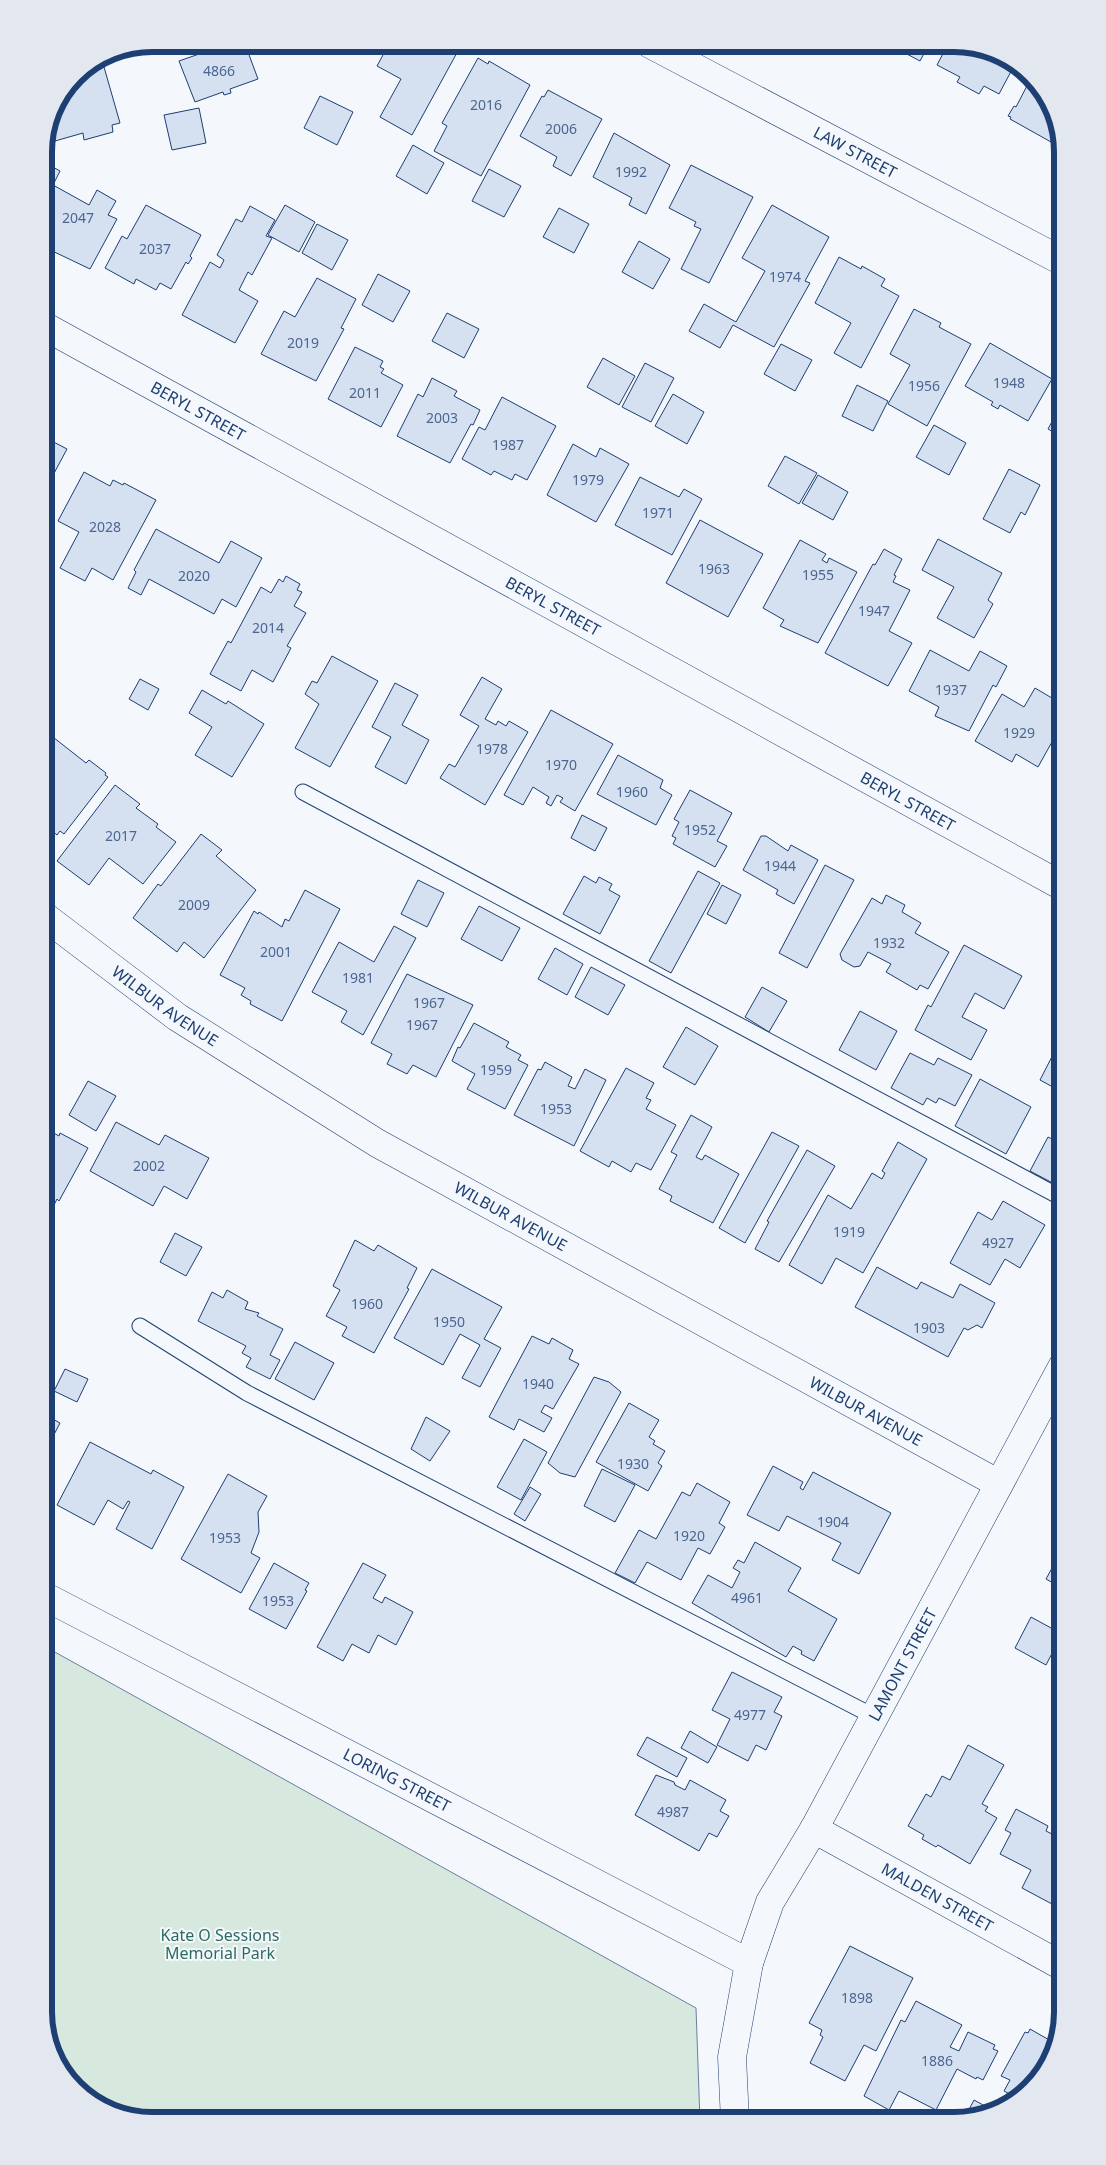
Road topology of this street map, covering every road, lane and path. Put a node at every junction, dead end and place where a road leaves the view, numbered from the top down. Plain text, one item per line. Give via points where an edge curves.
1 (666, 53) edge
2 (1054, 257) edge
3 (53, 331) edge
4 (303, 792) dead end
5 (1054, 882) edge
6 (53, 923) edge
7 (1054, 1194) edge
8 (140, 1326) dead end
9 (1054, 1382) edge
10 (999, 1484) junction
11 (52, 1600) edge
12 (873, 1716) junction
13 (814, 1829) junction
14 (1054, 1962) edge
15 (749, 1963) junction
16 (735, 2112) edge

1 - 2 street, LAW STREET
3 - 5 street, BERYL STREET
4 - 7 lane
6 - 10 street, WILBUR AVENUE via 176,1017 377,1143
8 - 12 lane via 247,1393
9 - 10 street, LAMONT STREET
10 - 12 street, LAMONT STREET
11 - 15 street, LORING STREET
12 - 13 street, LAMONT STREET
13 - 14 street, MALDEN STREET
13 - 15 street, LAMONT STREET via 770,1902
15 - 16 street, LAMONT STREET via 732,2057

